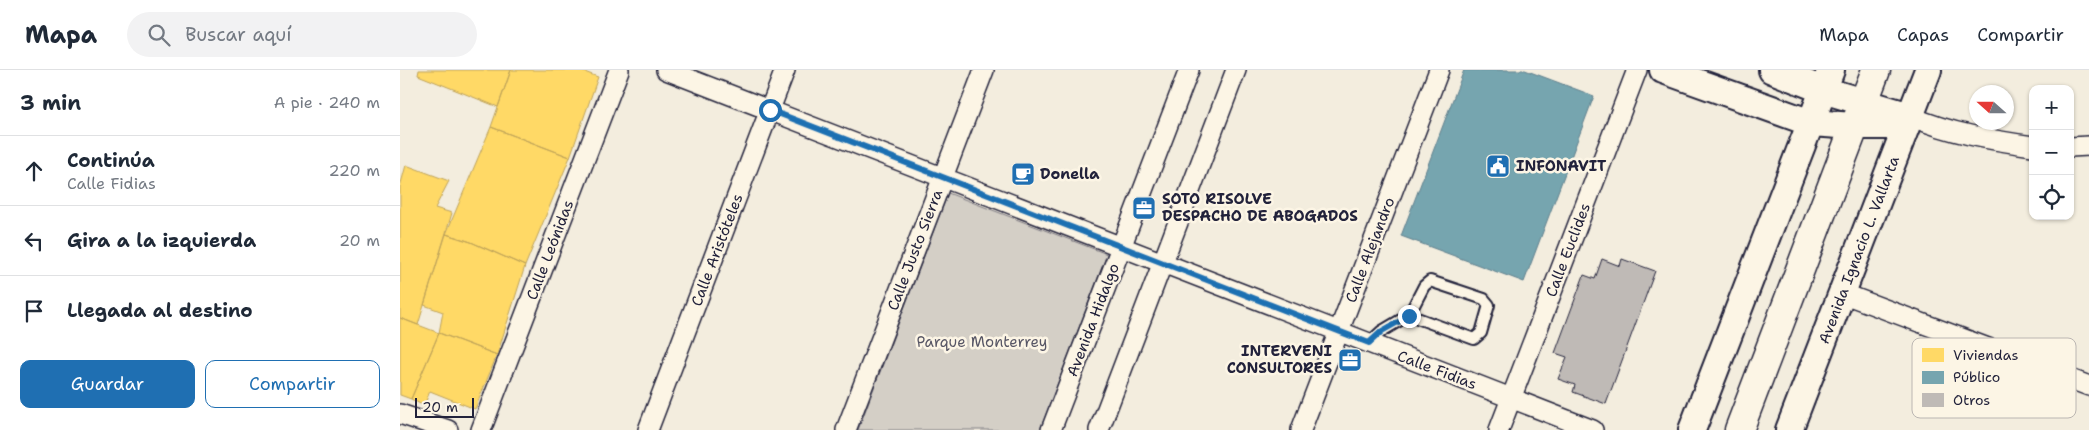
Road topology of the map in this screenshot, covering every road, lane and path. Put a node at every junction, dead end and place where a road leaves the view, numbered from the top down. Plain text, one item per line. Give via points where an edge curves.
1 (619, 70) edge
2 (666, 70) edge
3 (785, 70) edge
4 (984, 70) edge
5 (1189, 70) edge
6 (1236, 70) edge
7 (1439, 70) edge
8 (1637, 70) edge
9 (1663, 70) edge
10 (1772, 70) edge
11 (1876, 70) edge
12 (1928, 70) edge
13 (1827, 80) edge
14 (770, 110) junction
15 (1859, 114) junction
16 (1810, 123) junction
17 (1916, 123) junction
18 (2029, 145) edge
19 (2089, 146) edge
20 (2074, 147) edge
21 (943, 178) junction
22 (1121, 247) junction
23 (1163, 263) junction
24 (1842, 293) junction
25 (1409, 316) junction
26 (1339, 331) junction
27 (1962, 338) edge
28 (1369, 343) junction
29 (2076, 381) edge
30 (2089, 386) edge
31 (1511, 398) junction
32 (400, 414) edge
33 (448, 430) edge
34 (481, 430) edge
35 (648, 430) edge
36 (846, 430) edge
37 (1051, 430) edge
38 (1099, 430) edge
39 (1301, 430) edge
40 (1499, 430) edge
41 (1593, 430) edge
42 (1692, 430) edge
43 (1739, 430) edge
44 (1789, 430) edge

1 - 34 street, Calle Leónidas
2 - 14 street, Calle Fidias
3 - 14 street, Calle Aristóteles
4 - 21 street, Calle Justo Sierra
5 - 22 street, Avenida Hidalgo
6 - 23 street
7 - 26 street, Calle Alejandro
8 - 31 street, Calle Euclides
9 - 16 street
10 - 13 street
11 - 15 main road
12 - 17 street, Avenida Ignacio L. Vallarta
13 - 15 street
13 - 16 street
14 - 21 street, Calle Fidias
14 - 35 street, Calle Aristóteles
15 - 16 street
15 - 17 street
15 - 43 main road
16 - 42 street
17 - 18 street via 1981,139
17 - 24 street, Avenida Ignacio L. Vallarta
19 - 20 street
21 - 22 street, Calle Fidias
21 - 36 street, Calle Justo Sierra
22 - 23 street, Calle Fidias
22 - 37 street, Avenida Hidalgo
23 - 26 street, Calle Fidias
23 - 38 street
24 - 27 street
24 - 44 street, Avenida Ignacio L. Vallarta
25 - 25 lane via 1424,286 1430,282 1484,299 1489,305 1481,333 1474,339
25 - 28 lane via 1382,331
26 - 28 street, Calle Fidias
26 - 39 street, Calle Alejandro
28 - 31 street, Calle Fidias
29 - 30 street
31 - 40 street, Calle Euclides
31 - 41 street, Calle Fidias
32 - 33 street

